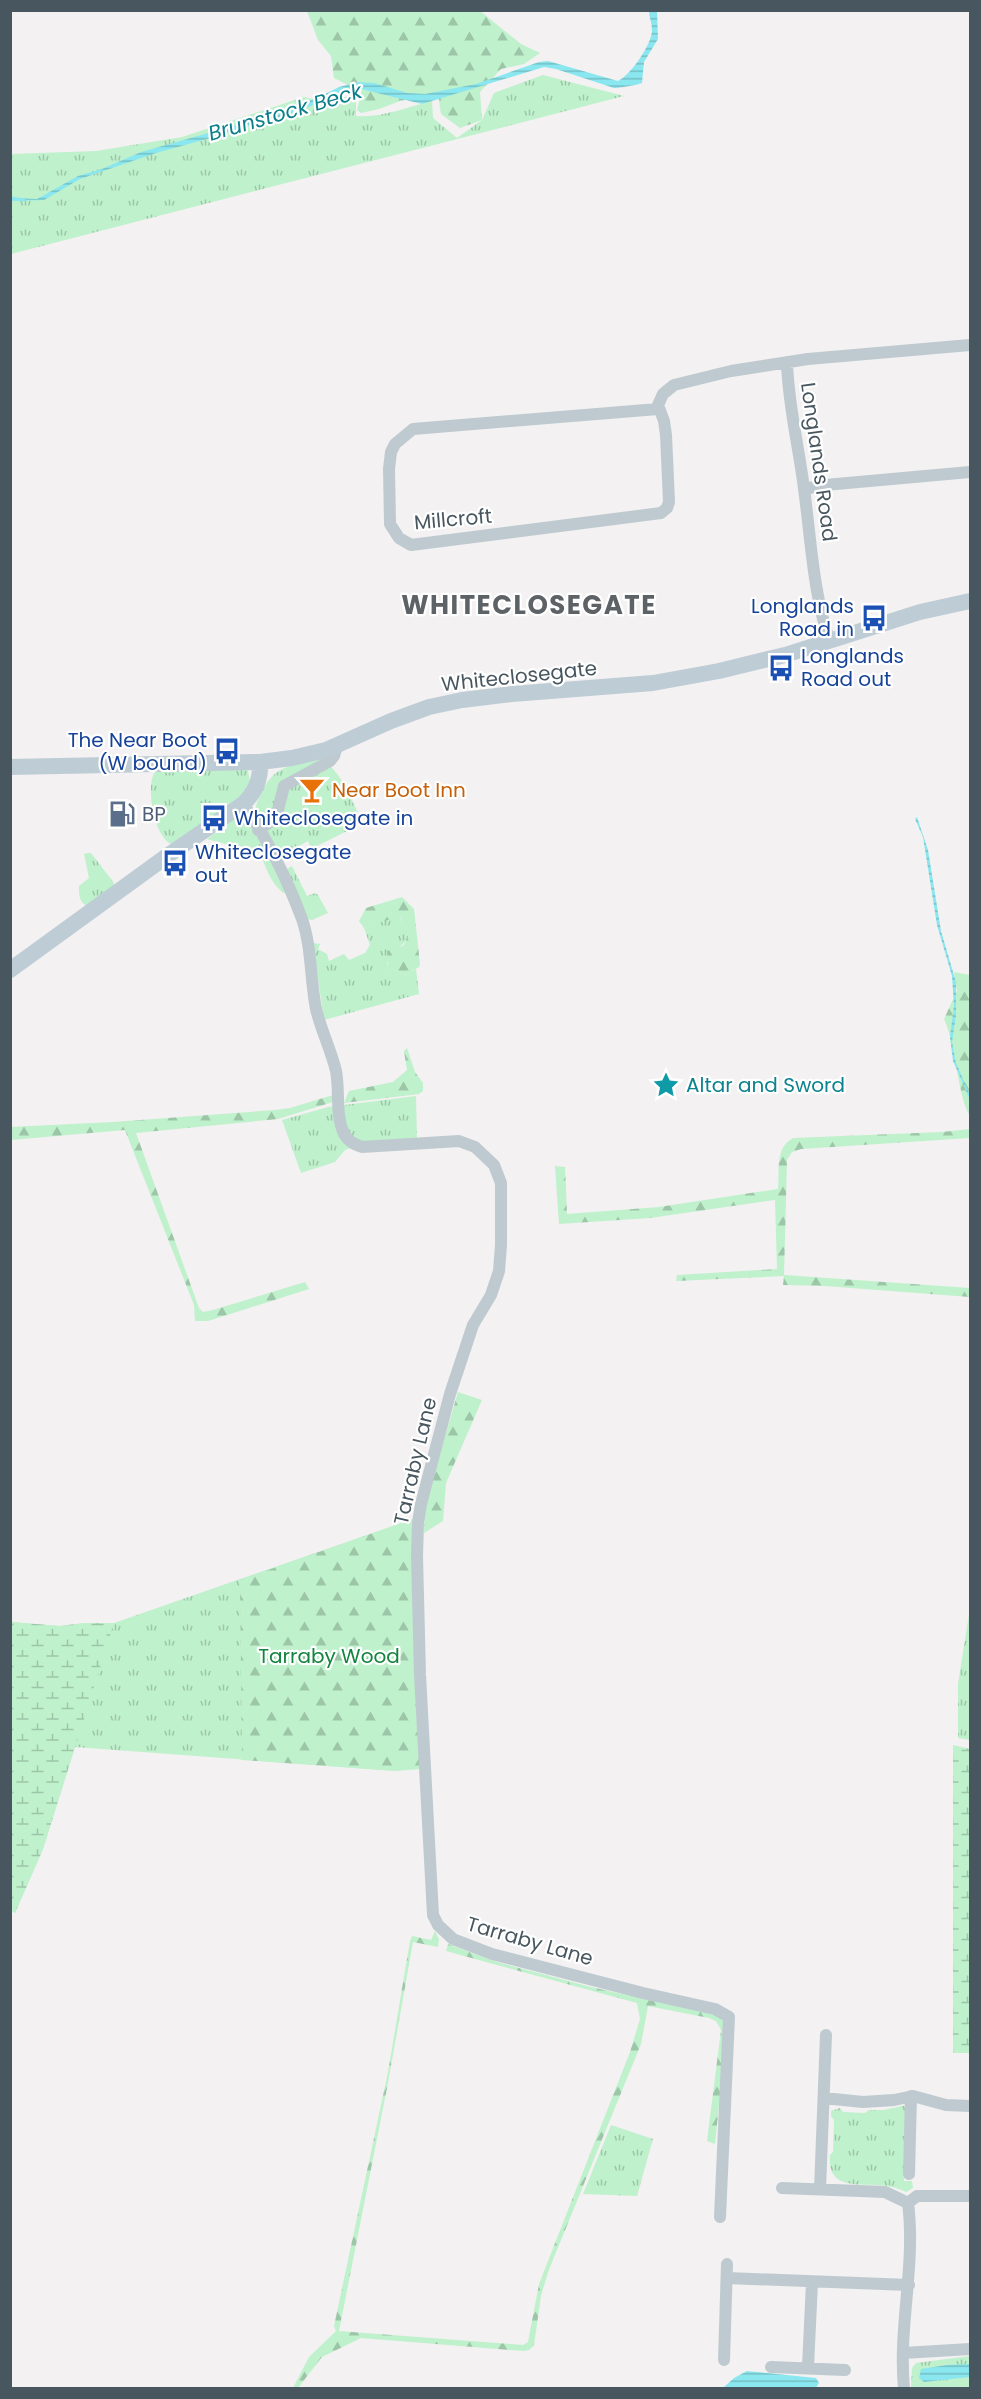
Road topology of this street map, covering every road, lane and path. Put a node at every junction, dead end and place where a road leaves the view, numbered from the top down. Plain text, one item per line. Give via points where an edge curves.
1 (970, 345) edge
2 (787, 362) junction
3 (658, 409) junction
4 (970, 472) edge
5 (804, 489) junction
6 (970, 601) edge
7 (830, 642) junction
8 (337, 746) junction
9 (260, 762) junction
10 (10, 767) edge
11 (243, 804) junction
12 (258, 830) junction
13 (10, 970) edge
14 (826, 2035) dead end
15 (911, 2096) junction
16 (825, 2098) junction
17 (970, 2106) edge
18 (909, 2174) dead end
19 (782, 2188) dead end
20 (820, 2189) junction
21 (970, 2196) edge
22 (908, 2203) junction
23 (720, 2217) dead end
24 (727, 2264) dead end
25 (727, 2278) junction
26 (812, 2282) junction
27 (909, 2285) junction
28 (970, 2349) edge
29 (903, 2353) junction
30 (724, 2360) dead end
31 (771, 2367) dead end
32 (808, 2367) junction
33 (845, 2370) dead end
34 (904, 2388) edge

1 - 2 street, Longlands Road
2 - 3 street via 682,382 663,394
2 - 5 street, Longlands Road
3 - 3 street, Millcroft via 666,435 669,502 664,512 411,545 393,532 389,460 395,444 413,429
4 - 5 street
5 - 7 street, Longlands Road via 814,567
6 - 7 main road, Whiteclosegate via 920,612
7 - 8 main road, Whiteclosegate via 653,683 462,700 429,707
8 - 9 main road, Whiteclosegate
8 - 12 street via 330,761 284,786 276,818
9 - 10 main road, Whiteclosegate
9 - 11 main road via 257,784
11 - 12 street, Tarraby Lane
11 - 13 main road
12 - 23 street, Tarraby Lane via 302,919 316,1009 336,1071 338,1111 345,1135 351,1143 362,1147 469,1143 494,1165 501,1183 501,1245 496,1281 463,1350 418,1523 420,1675 433,1915 453,1939 492,1954 716,2009 729,2017
14 - 16 street
15 - 16 street via 863,2102
15 - 17 street via 946,2105
15 - 18 street
16 - 20 street
19 - 20 street
20 - 22 street via 885,2192
21 - 22 street via 916,2196
22 - 27 street via 912,2229
24 - 25 street
25 - 26 street
25 - 30 street
26 - 27 street
26 - 32 street
27 - 29 street
28 - 29 street
29 - 34 street
31 - 32 street
32 - 33 street

